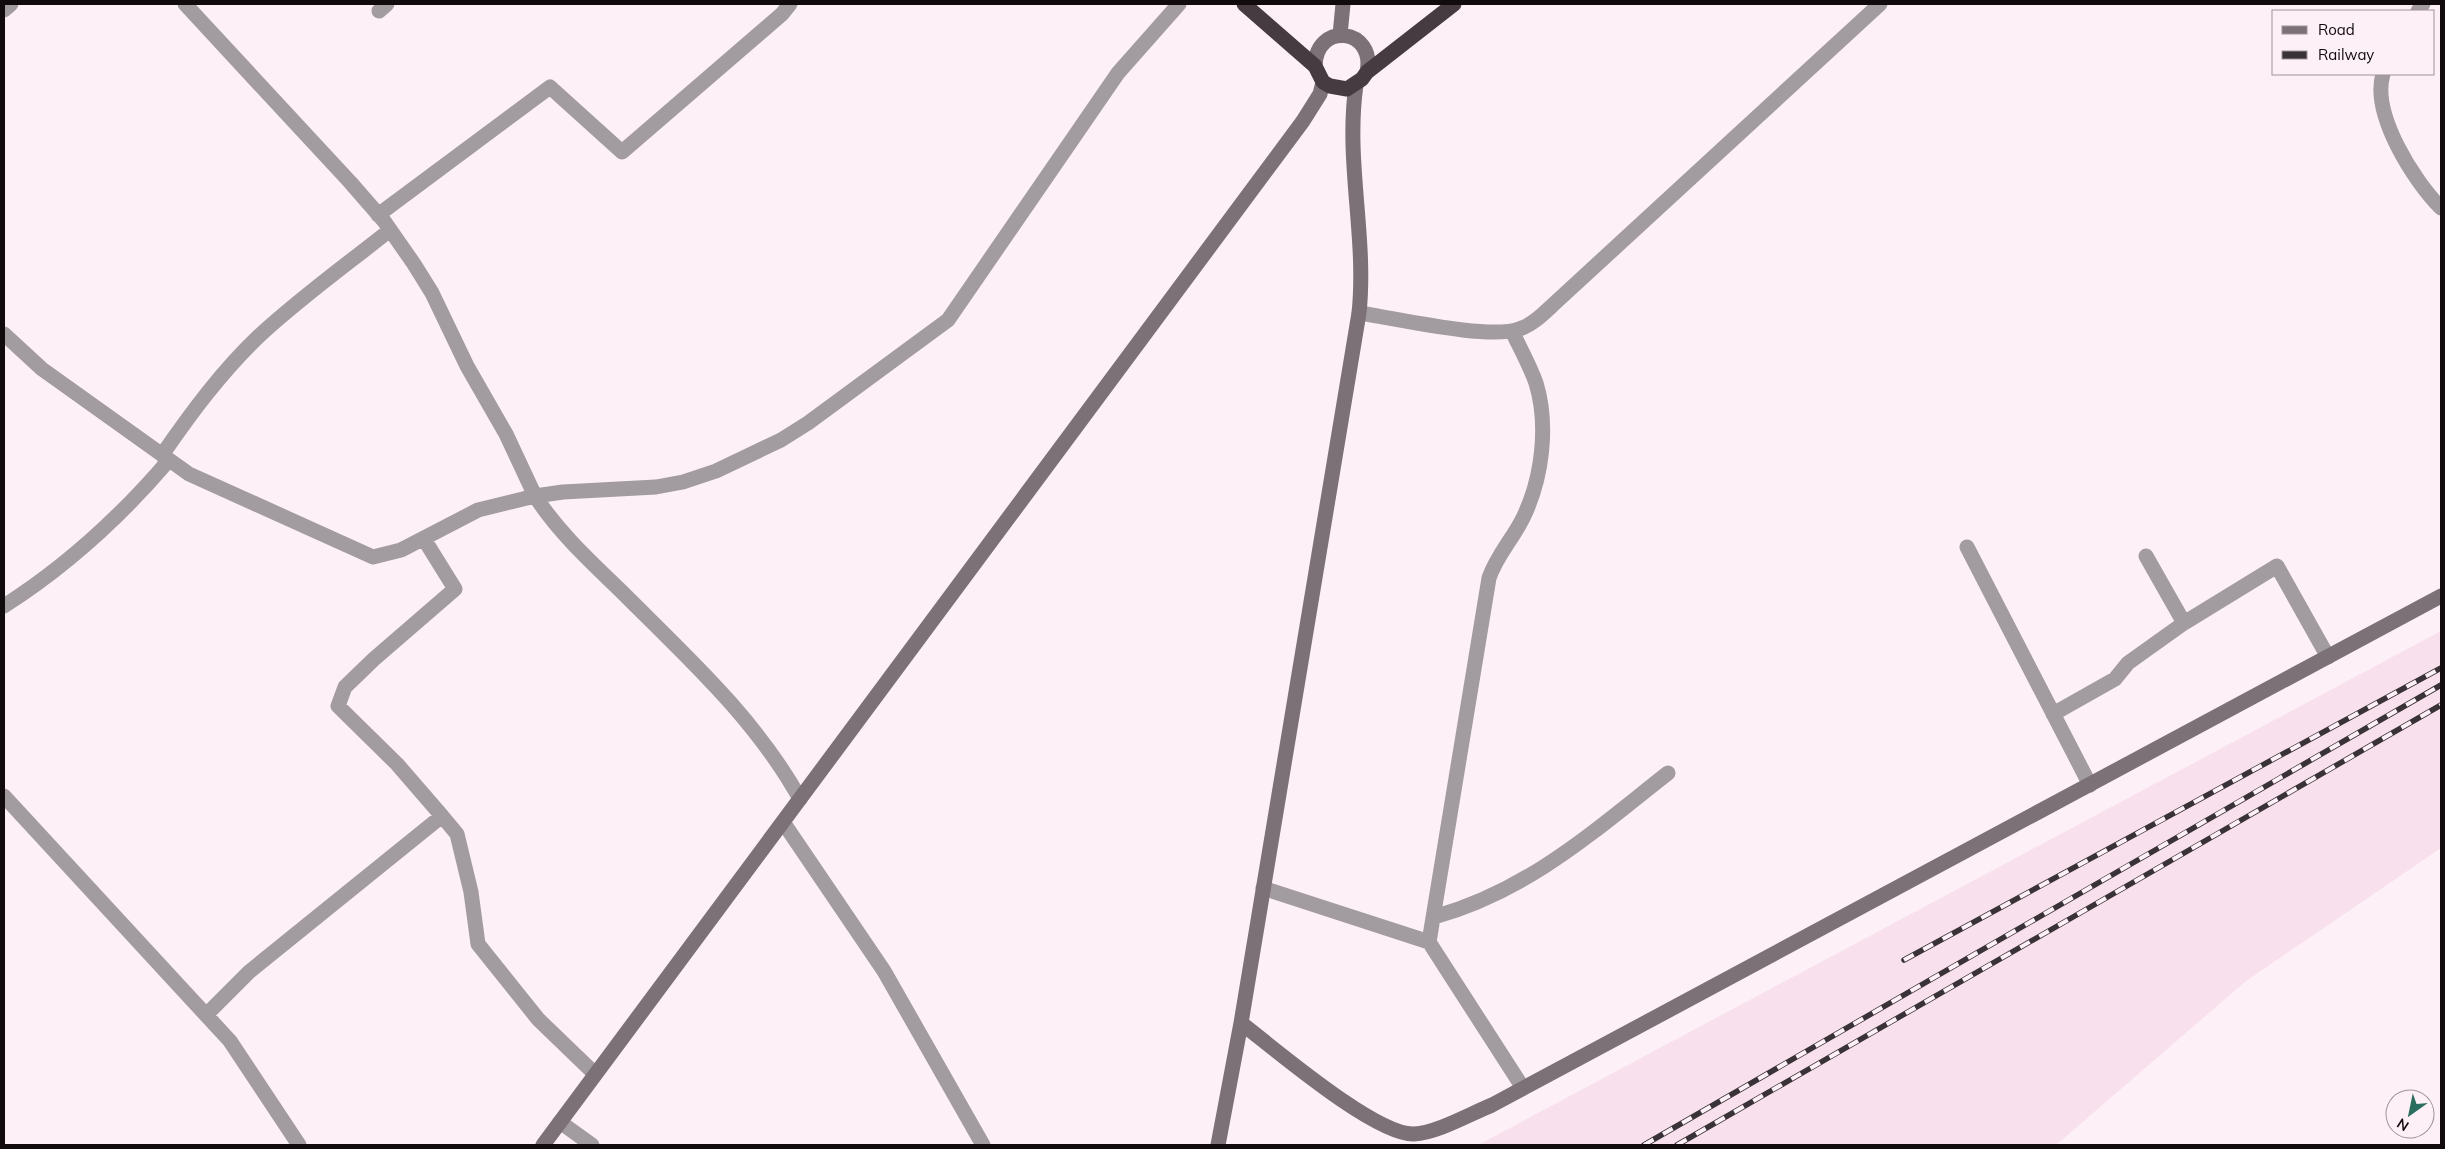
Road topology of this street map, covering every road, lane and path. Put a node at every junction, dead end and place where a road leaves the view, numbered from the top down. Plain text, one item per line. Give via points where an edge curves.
1 (11, 4) edge
2 (184, 4) edge
3 (790, 4) edge
4 (1179, 4) edge
5 (1244, 4) edge
6 (1343, 4) edge
7 (1454, 4) edge
8 (1880, 4) edge
9 (4, 10) edge
10 (1340, 35) junction
11 (1315, 66) junction
12 (1367, 72) junction
13 (2383, 75) edge
14 (1323, 82) junction
15 (1356, 85) junction
16 (2441, 208) edge
17 (378, 215) junction
18 (390, 230) junction
19 (1359, 313) junction
20 (1512, 331) junction
21 (4, 334) edge
22 (166, 458) junction
23 (535, 496) junction
24 (424, 539) junction
25 (1966, 547) dead end
26 (2146, 556) dead end
27 (2441, 596) edge
28 (4, 606) edge
29 (2184, 623) junction
30 (2328, 657) junction
31 (2053, 714) junction
32 (1668, 773) dead end
33 (2090, 785) junction
34 (4, 796) edge
35 (800, 799) junction
36 (442, 816) junction
37 (783, 822) junction
38 (1264, 888) junction
39 (1434, 917) junction
40 (1430, 942) junction
41 (206, 1015) junction
42 (1241, 1024) junction
43 (596, 1074) junction
44 (1523, 1088) junction
45 (560, 1122) junction
46 (299, 1145) edge
47 (543, 1145) edge
48 (592, 1145) edge
49 (983, 1145) edge
50 (1218, 1145) edge

1 - 9 street
2 - 17 street
3 - 17 street via 622,152 550,87
4 - 23 street via 1118,73 948,320 801,427 716,471 684,482 656,486
5 - 11 highway
6 - 10 street
7 - 12 highway
8 - 20 street via 1544,313
10 - 11 street via 1324,42 1318,49
10 - 12 street via 1349,36 1364,46 1369,63
11 - 14 highway
12 - 15 highway
13 - 16 street via 2380,83 2388,122 2406,164
14 - 15 highway via 1339,89
14 - 35 street via 1320,94 1303,121
15 - 19 street via 1352,137 1362,261
17 - 18 street
18 - 22 street via 258,338 207,394
18 - 23 street via 432,293
19 - 20 street via 1483,332
19 - 38 street
20 - 39 street via 1536,384 1542,417 1541,454 1534,491 1526,511 1516,532 1495,561 1489,578
21 - 22 street via 42,369
22 - 24 street via 189,474 373,557 401,550
22 - 28 street via 151,482 84,544 52,572
23 - 24 street via 478,510
23 - 35 street via 559,529 690,661 757,734
24 - 36 street via 455,589 345,687 338,706 397,764
25 - 31 street
26 - 29 street
27 - 30 street
29 - 30 street via 2277,566
29 - 31 street via 2128,663 2115,679
30 - 33 street
31 - 33 street
32 - 39 street via 1556,861 1497,894
33 - 44 street
34 - 41 street
35 - 37 street
36 - 41 street via 249,972
36 - 43 street via 460,843 478,944 538,1019
37 - 43 street
37 - 49 street via 884,971
38 - 40 street
38 - 42 street
39 - 40 street
40 - 44 street
41 - 46 street via 230,1041
42 - 44 street via 1365,1116 1401,1132 1413,1134 1438,1128
42 - 50 street
43 - 45 street
45 - 47 street
45 - 48 street

